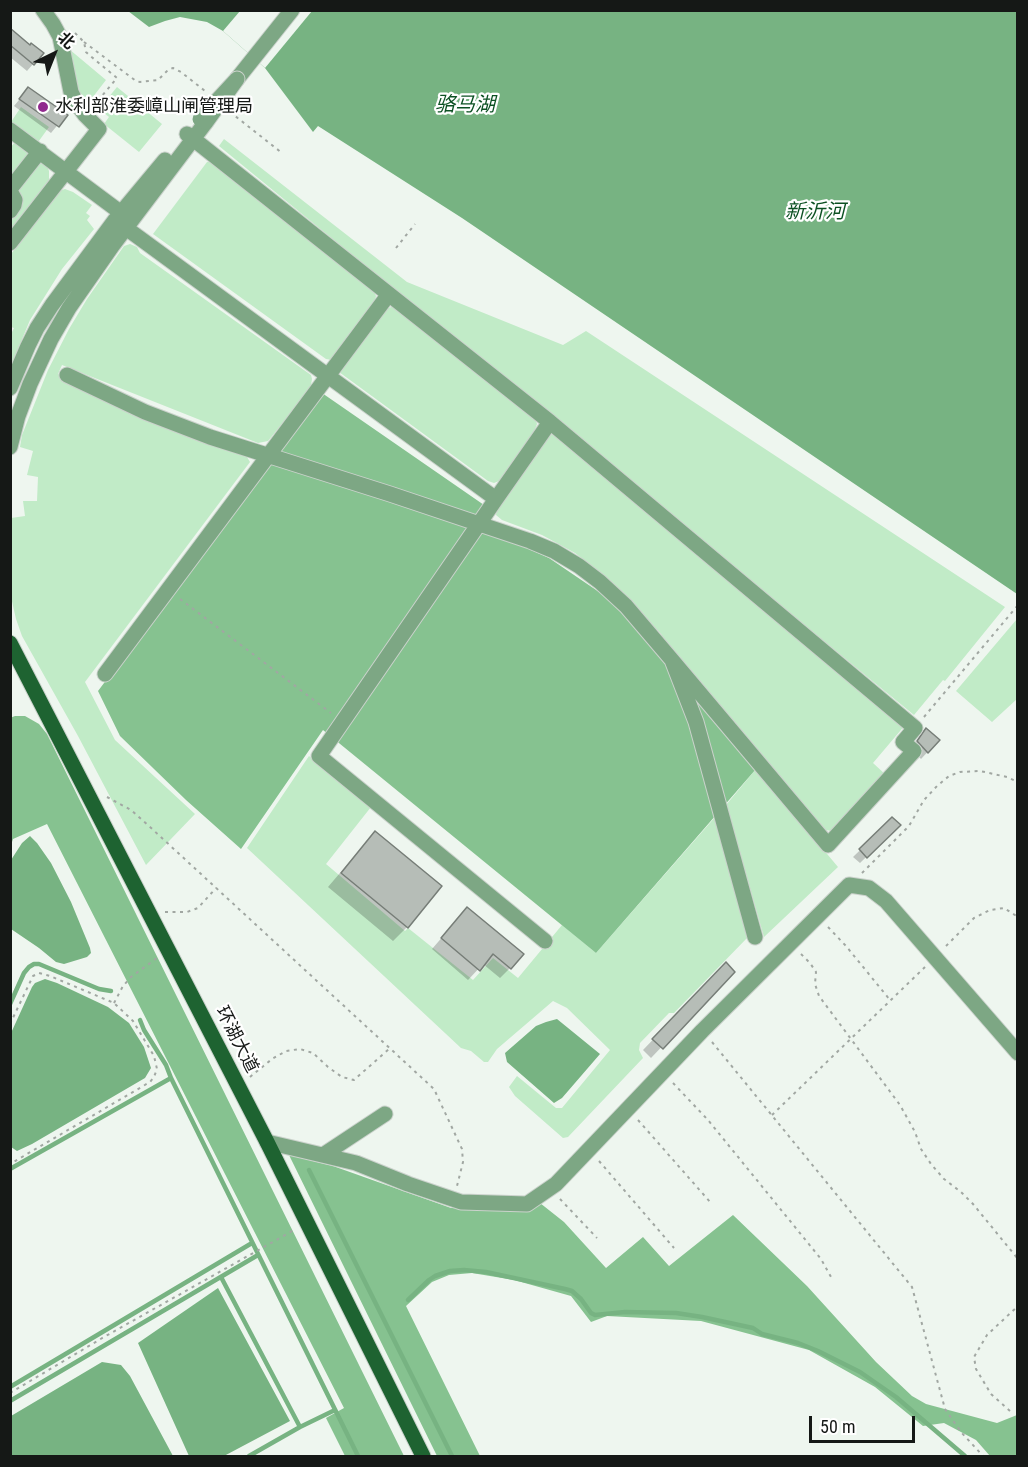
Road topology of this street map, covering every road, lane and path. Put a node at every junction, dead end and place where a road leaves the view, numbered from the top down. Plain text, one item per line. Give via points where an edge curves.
1 (43, 10) edge
2 (292, 10) edge
3 (55, 29) junction
4 (84, 42) junction
5 (209, 94) dead end
6 (93, 105) dead end
7 (227, 109) dead end
8 (11, 130) edge
9 (190, 136) junction
10 (40, 151) junction
11 (282, 153) dead end
12 (67, 171) junction
13 (10, 190) edge
14 (11, 211) edge
15 (123, 221) junction
16 (27, 222) junction
17 (415, 224) dead end
18 (10, 243) edge
19 (396, 248) dead end
20 (389, 294) junction
21 (49, 309) junction
22 (63, 318) junction
23 (32, 340) junction
24 (47, 348) junction
25 (67, 375) dead end
26 (328, 377) junction
27 (10, 388) edge
28 (550, 422) junction
29 (10, 447) edge
30 (268, 456) junction
31 (496, 499) junction
32 (479, 524) junction
33 (168, 590) junction
34 (1017, 605) edge
35 (11, 644) edge
36 (672, 660) junction
37 (105, 674) dead end
38 (342, 722) junction
39 (915, 728) junction
40 (1017, 782) edge
41 (87, 790) junction
42 (849, 885) junction
43 (216, 888) junction
44 (150, 913) junction
45 (817, 917) junction
46 (1017, 917) edge
47 (755, 937) dead end
48 (545, 941) dead end
49 (791, 943) junction
50 (169, 950) junction
51 (934, 957) junction
52 (890, 1000) junction
53 (114, 1003) junction
54 (10, 1024) edge
55 (702, 1031) junction
56 (851, 1038) junction
57 (390, 1048) junction
58 (1017, 1053) edge
59 (663, 1072) junction
60 (238, 1087) junction
61 (628, 1109) junction
62 (385, 1114) dead end
63 (772, 1115) junction
64 (267, 1142) junction
65 (589, 1150) junction
66 (323, 1155) junction
67 (10, 1164) edge
68 (550, 1189) junction
69 (454, 1200) junction
70 (711, 1203) dead end
71 (307, 1223) junction
72 (597, 1238) dead end
73 (674, 1248) dead end
74 (1017, 1259) edge
75 (831, 1277) dead end
76 (1017, 1306) edge
77 (10, 1393) edge
78 (1010, 1412) dead end
79 (423, 1456) edge
80 (983, 1456) edge

1 - 3 street
2 - 9 street, bridge
3 - 4 path via 69,30
3 - 12 street via 71,92 99,129
4 - 5 path via 136,81 158,80 173,68
4 - 6 path via 86,52 117,78
7 - 11 path
8 - 10 street
9 - 15 street
9 - 20 street
10 - 12 street
10 - 13 street
12 - 15 street
12 - 16 street
13 - 14 street via 15,200
14 - 16 street
15 - 21 street via 68,281
15 - 22 street
15 - 26 street
16 - 18 street
17 - 19 path
20 - 26 street
20 - 28 street
21 - 22 street
21 - 23 street
22 - 24 street
23 - 24 street
23 - 27 street
24 - 29 street via 18,416
25 - 30 street via 145,412
26 - 30 street
26 - 31 street
28 - 31 street
28 - 39 street
30 - 32 street
30 - 33 street
31 - 32 street
32 - 36 street via 554,551 579,566 612,592
32 - 38 street
33 - 37 street
33 - 38 path
34 - 39 path
35 - 41 main road, 环湖大道
36 - 39 street via 828,845 914,751 903,742
36 - 47 street via 696,722
38 - 48 street via 319,756
40 - 42 path via 980,771 949,776 924,800 909,826
41 - 43 path via 131,810
41 - 44 main road, 环湖大道
42 - 45 street
42 - 51 street via 869,888 886,901
43 - 44 path via 198,908
43 - 57 path
44 - 50 main road, 环湖大道
45 - 49 street
45 - 52 path
46 - 51 path via 1004,908 990,910 974,918
49 - 55 street
49 - 56 path via 816,972 819,996
50 - 53 path via 131,977
50 - 60 main road, 环湖大道
51 - 52 path
51 - 58 street
52 - 56 path
53 - 54 path via 39,973 30,981
53 - 67 path via 133,1021 154,1056 154,1077
55 - 59 street
55 - 63 path
56 - 63 path
56 - 74 path via 900,1105 931,1164 973,1204
57 - 60 path via 354,1080 342,1077 313,1053 286,1050
57 - 69 path via 434,1089 462,1149 463,1162
59 - 61 street
59 - 75 path via 708,1120 821,1259
60 - 64 main road, 环湖大道
61 - 65 street
61 - 70 path
62 - 66 street
63 - 80 path via 912,1287 945,1409
64 - 66 street
64 - 71 main road, 环湖大道
65 - 68 street
65 - 73 path
66 - 69 street via 356,1163
68 - 69 street via 527,1204
68 - 72 path
71 - 77 path
71 - 79 main road, 环湖大道
76 - 78 path via 987,1335 974,1357 976,1369 992,1394

